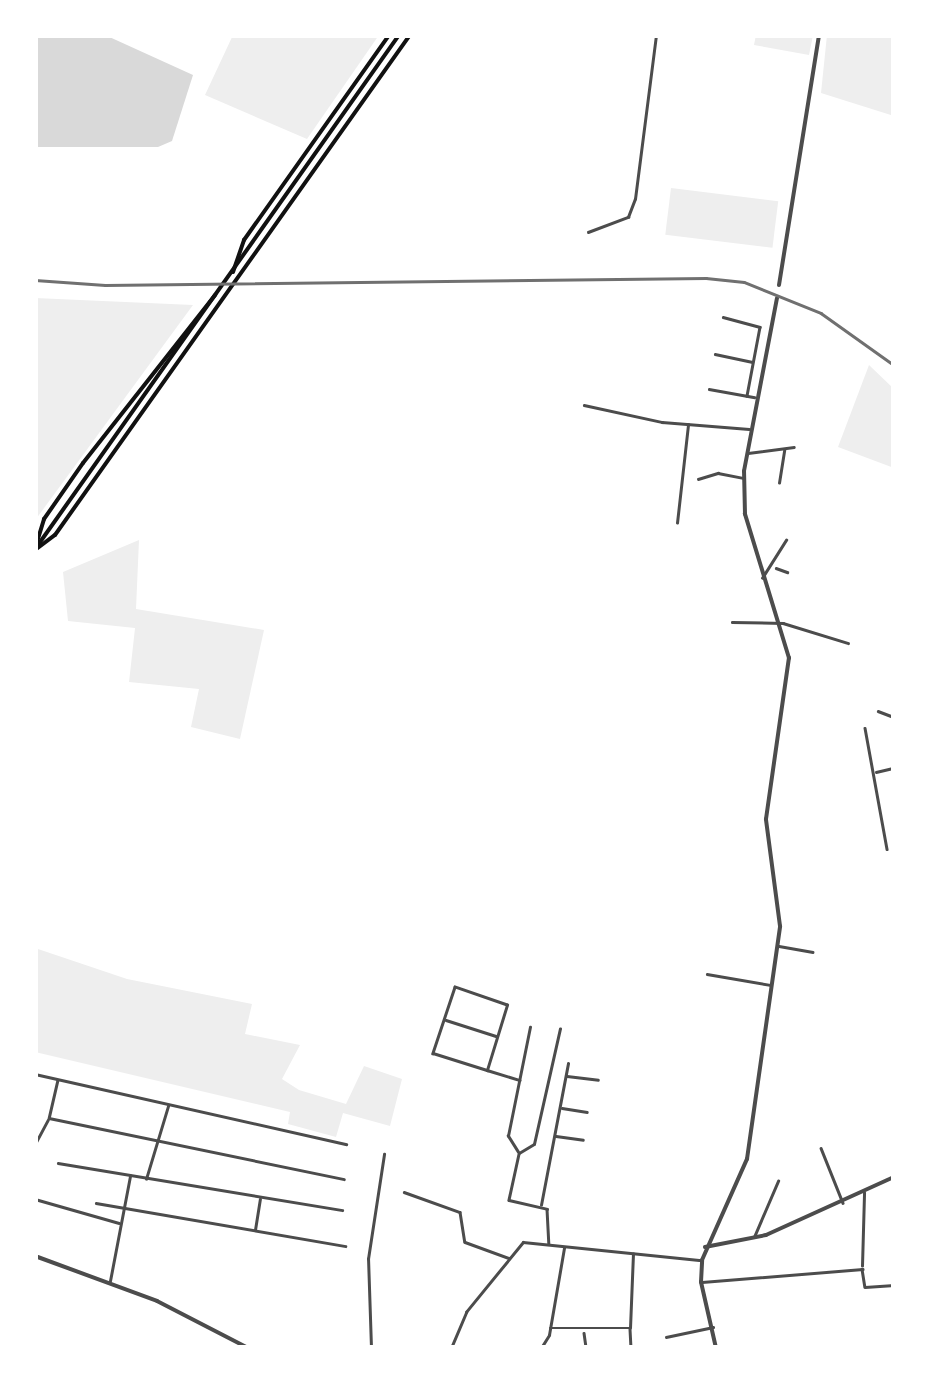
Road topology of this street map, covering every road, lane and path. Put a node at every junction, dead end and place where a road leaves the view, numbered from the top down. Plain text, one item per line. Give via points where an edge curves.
1 (389, 35) edge
2 (399, 35) edge
3 (410, 35) edge
4 (656, 35) edge
5 (819, 35) edge
6 (588, 232) dead end
7 (779, 286) dead end
8 (776, 298) dead end
9 (723, 318) dead end
10 (715, 354) dead end
11 (754, 363) junction
12 (708, 388) dead end
13 (750, 396) junction
14 (584, 406) dead end
15 (688, 423) junction
16 (748, 429) junction
17 (794, 448) dead end
18 (784, 449) junction
19 (746, 453) junction
20 (744, 478) junction
21 (698, 479) dead end
22 (779, 483) dead end
23 (677, 522) dead end
24 (786, 540) dead end
25 (35, 549) edge
26 (774, 567) junction
27 (787, 572) dead end
28 (762, 578) junction
29 (732, 622) dead end
30 (774, 624) junction
31 (848, 643) dead end
32 (878, 710) dead end
33 (894, 718) edge
34 (864, 728) dead end
35 (894, 768) edge
36 (873, 772) junction
37 (887, 849) dead end
38 (777, 946) junction
39 (812, 952) dead end
40 (706, 974) dead end
41 (772, 985) junction
42 (444, 1019) junction
43 (530, 1027) dead end
44 (560, 1029) dead end
45 (498, 1036) junction
46 (568, 1064) dead end
47 (487, 1070) junction
48 (35, 1074) edge
49 (566, 1076) junction
50 (58, 1080) junction
51 (519, 1080) junction
52 (598, 1080) dead end
53 (169, 1104) junction
54 (560, 1108) junction
55 (587, 1112) dead end
56 (49, 1118) junction
57 (555, 1136) junction
58 (582, 1140) dead end
59 (157, 1143) junction
60 (35, 1144) edge
61 (346, 1144) dead end
62 (820, 1148) dead end
63 (519, 1153) junction
64 (384, 1154) dead end
65 (58, 1162) dead end
66 (130, 1176) junction
67 (894, 1176) edge
68 (146, 1179) junction
69 (344, 1179) dead end
70 (778, 1181) dead end
71 (404, 1192) dead end
72 (864, 1193) junction
73 (260, 1197) junction
74 (35, 1199) edge
75 (843, 1203) junction
76 (96, 1204) dead end
77 (542, 1205) junction
78 (123, 1210) junction
79 (342, 1210) dead end
80 (120, 1223) junction
81 (254, 1232) junction
82 (754, 1238) junction
83 (548, 1244) junction
84 (345, 1246) dead end
85 (564, 1247) junction
86 (704, 1247) junction
87 (633, 1254) junction
88 (35, 1256) edge
89 (510, 1258) junction
90 (702, 1260) junction
91 (862, 1269) junction
92 (110, 1281) junction
93 (701, 1282) junction
94 (894, 1284) edge
95 (714, 1327) junction
96 (550, 1328) junction
97 (630, 1328) junction
98 (584, 1332) junction
99 (666, 1337) dead end
100 (248, 1348) edge
101 (371, 1348) edge
102 (452, 1348) edge
103 (540, 1348) edge
104 (586, 1348) edge
105 (631, 1348) edge
106 (716, 1348) edge

1 - 25 main road via 244,240 232,272 44,519
2 - 25 main road
3 - 25 main road via 55,535
4 - 6 street via 635,199 628,218
5 - 7 street
8 - 13 street
9 - 11 street via 760,327
10 - 11 street
11 - 13 street
12 - 13 street
13 - 16 street
14 - 15 street
15 - 16 street
15 - 23 street
16 - 19 street
17 - 18 street
18 - 19 street
18 - 22 street
19 - 20 street
20 - 21 street via 718,473
20 - 28 street via 745,514
24 - 26 street
26 - 27 street
26 - 28 street
28 - 30 street
29 - 30 street
30 - 31 street
30 - 38 street via 789,658 766,819
32 - 33 street
34 - 36 street
35 - 36 street
36 - 37 street
38 - 39 street
38 - 41 street
40 - 41 street
41 - 86 street via 747,1160
42 - 45 street
42 - 45 street via 455,987 507,1005
42 - 47 street via 433,1053
43 - 51 street
44 - 63 street via 534,1144
45 - 47 street
46 - 49 street
47 - 51 street
48 - 50 street
49 - 52 street
49 - 54 street
50 - 53 street
50 - 56 street
51 - 63 street via 508,1136
53 - 59 street
53 - 61 street
54 - 55 street
54 - 57 street
56 - 59 street
56 - 60 street
57 - 58 street
57 - 77 street
59 - 68 street
59 - 69 street
62 - 75 street
63 - 77 street via 509,1200
64 - 101 street via 368,1259
65 - 66 street
66 - 68 street
66 - 78 street
67 - 72 street
68 - 73 street
70 - 82 street
71 - 89 street via 460,1212 464,1242
72 - 75 street
72 - 91 street
73 - 79 street
73 - 81 street
74 - 80 street
75 - 82 street
76 - 78 street
77 - 83 street via 551,1215
78 - 80 street
78 - 81 street
80 - 92 street
81 - 84 street
82 - 86 street
83 - 85 street
83 - 89 street via 523,1242
85 - 87 street
85 - 96 street
86 - 90 street
87 - 90 street
87 - 97 street
88 - 92 street
89 - 102 street via 458,1325
90 - 93 street
91 - 93 street
91 - 94 street via 865,1287
92 - 100 street
93 - 95 street
95 - 99 street
95 - 106 street
96 - 98 street
96 - 103 street
97 - 98 street via 592,1324
97 - 105 street
98 - 104 street

